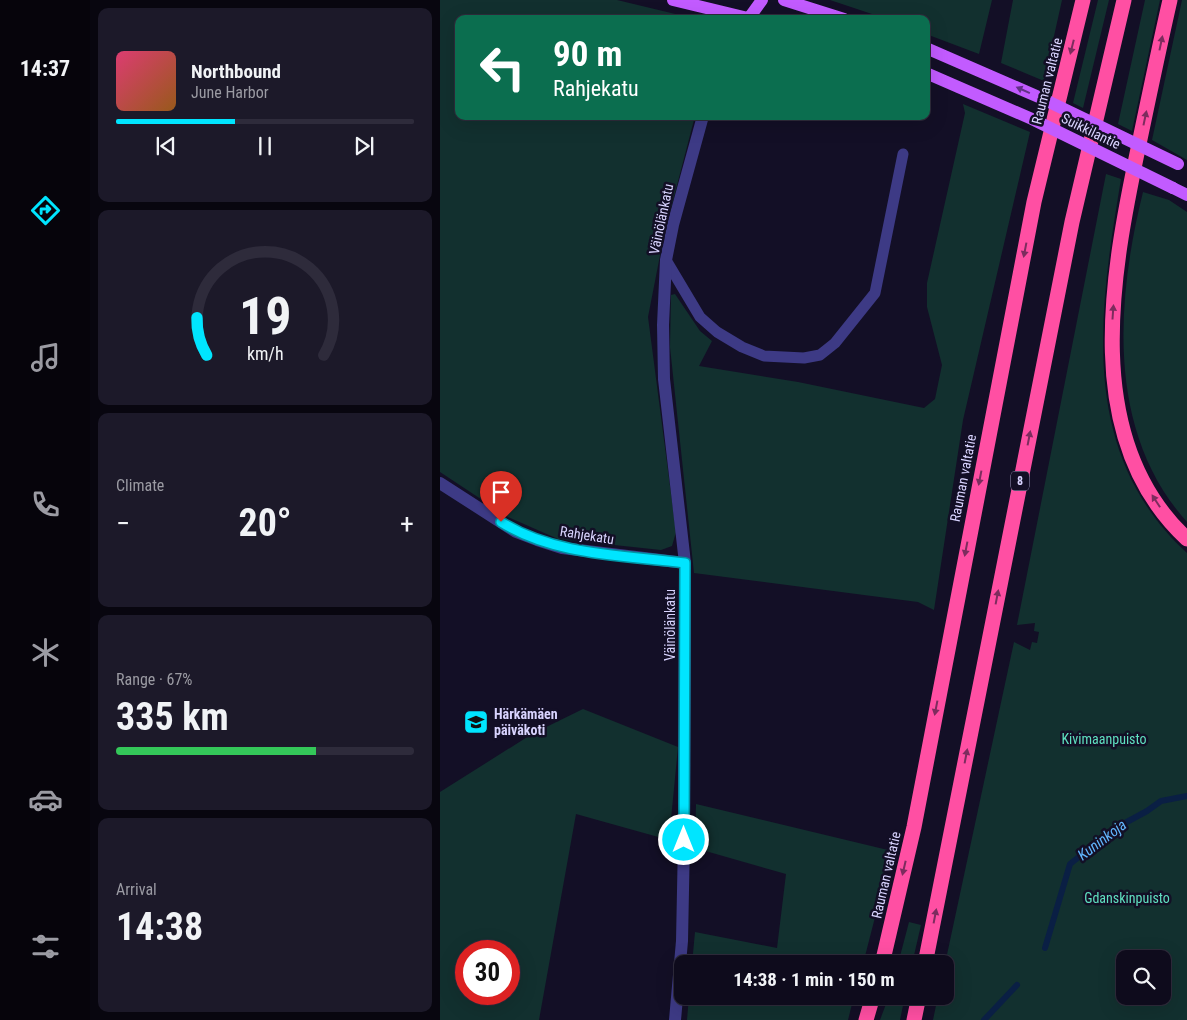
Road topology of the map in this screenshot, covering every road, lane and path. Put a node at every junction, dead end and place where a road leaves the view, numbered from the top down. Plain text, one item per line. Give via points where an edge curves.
1 (673, 0) edge
2 (762, 0) edge
3 (784, 0) edge
4 (1083, 0) edge
5 (1124, 0) edge
6 (1170, 0) edge
7 (737, 15) edge
8 (752, 15) edge
9 (831, 15) edge
10 (930, 50) edge
11 (930, 75) edge
12 (702, 120) edge
13 (903, 154) dead end
14 (1182, 166) edge
15 (1187, 195) edge
16 (666, 260) junction
17 (440, 483) edge
18 (1187, 539) edge
19 (685, 563) junction
20 (884, 955) edge
21 (927, 955) edge
22 (870, 1005) edge
23 (917, 1005) edge
24 (675, 1020) edge
25 (866, 1020) edge
26 (914, 1020) edge

1 - 7 main road
2 - 8 main road
3 - 9 main road
4 -> 20 highway, Rauman valtatie via 1034,202 914,827
21 -> 5 highway, 8 via 1070,231
18 -> 6 highway via 1157,503 1126,442 1118,411 1112,361 1114,287 1123,220
14 -> 10 main road, Suikkilantie, bridge via 1041,98
11 - 15 main road, Suikkilantie, bridge via 1032,119
12 - 16 street, Väinölänkatu
13 - 16 lane via 875,293 835,343 820,355 804,358 764,356 717,332 700,317
16 - 19 street, Väinölänkatu via 664,379
17 - 19 street, Rahjekatu via 516,532 537,540 562,548
19 - 24 street, Väinölänkatu via 682,941
22 - 25 highway
23 - 26 highway

